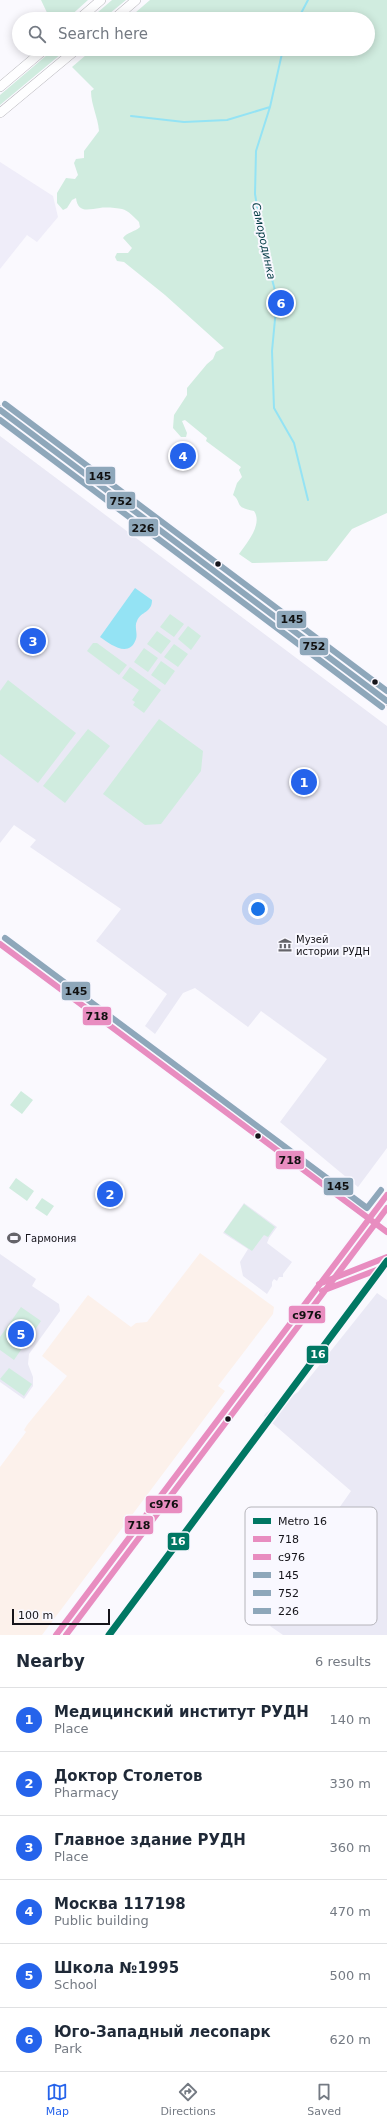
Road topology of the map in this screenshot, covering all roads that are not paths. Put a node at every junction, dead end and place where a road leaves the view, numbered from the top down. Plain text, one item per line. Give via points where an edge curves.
1 (101, 0) edge
2 (136, 0) edge
3 (87, 12) edge
4 (122, 12) edge
5 (37, 56) edge
6 (69, 56) edge
7 (0, 87) edge
8 (0, 113) edge
9 (0, 410) edge
10 (387, 701) edge
11 (0, 944) edge
12 (387, 1195) edge
13 (369, 1218) junction
14 (387, 1232) edge
15 (387, 1257) edge
16 (319, 1285) junction
17 (56, 1635) edge

1 - 3 main road
2 - 4 main road
5 - 7 main road
6 - 8 main road
9 - 10 main road
11 - 13 street
12 - 13 street
13 - 14 street
13 - 16 street
15 - 16 street
16 - 17 street

